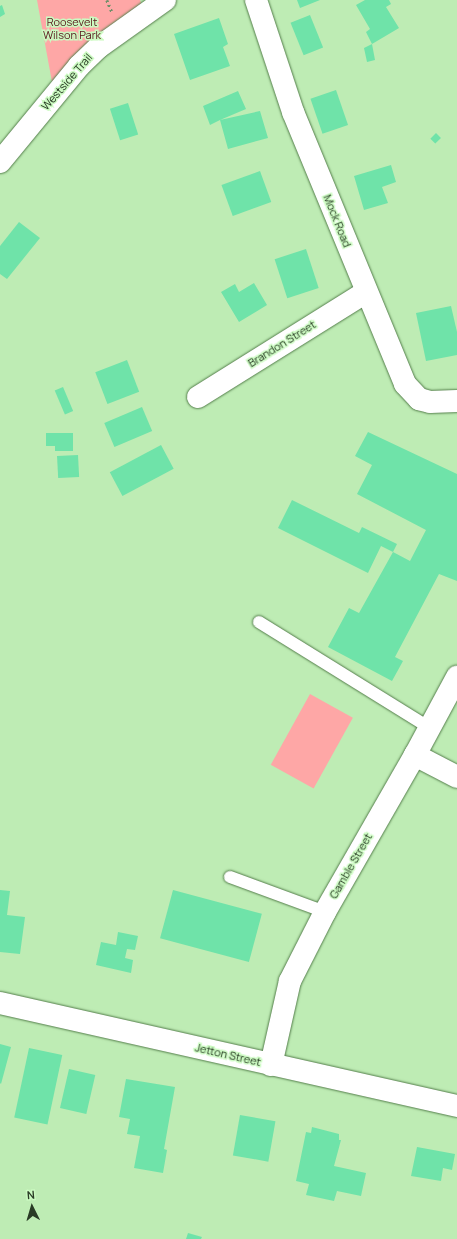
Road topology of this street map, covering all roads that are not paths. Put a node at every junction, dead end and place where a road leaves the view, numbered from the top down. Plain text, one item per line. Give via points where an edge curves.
1 (165, 0) edge
2 (256, 0) edge
3 (0, 162) edge
4 (366, 292) junction
5 (198, 397) dead end
6 (457, 401) edge
7 (259, 622) dead end
8 (457, 677) edge
9 (430, 728) junction
10 (415, 755) junction
11 (457, 777) edge
12 (230, 877) dead end
13 (325, 912) junction
14 (0, 1003) edge
15 (271, 1065) junction
16 (457, 1106) edge

1 - 3 street, Westside Trail via 99,47 79,66
2 - 4 street, Mock Road via 293,112
4 - 5 street, Brandon Street
4 - 6 street, Mock Road via 411,392 430,402
7 - 9 lane
8 - 9 street, Gamble Street
9 - 10 street, Gamble Street
10 - 11 street
10 - 13 street, Gamble Street
12 - 13 lane
13 - 15 street, Gamble Street via 290,981
14 - 15 street, Jetton Street
15 - 16 street, Jetton Street

